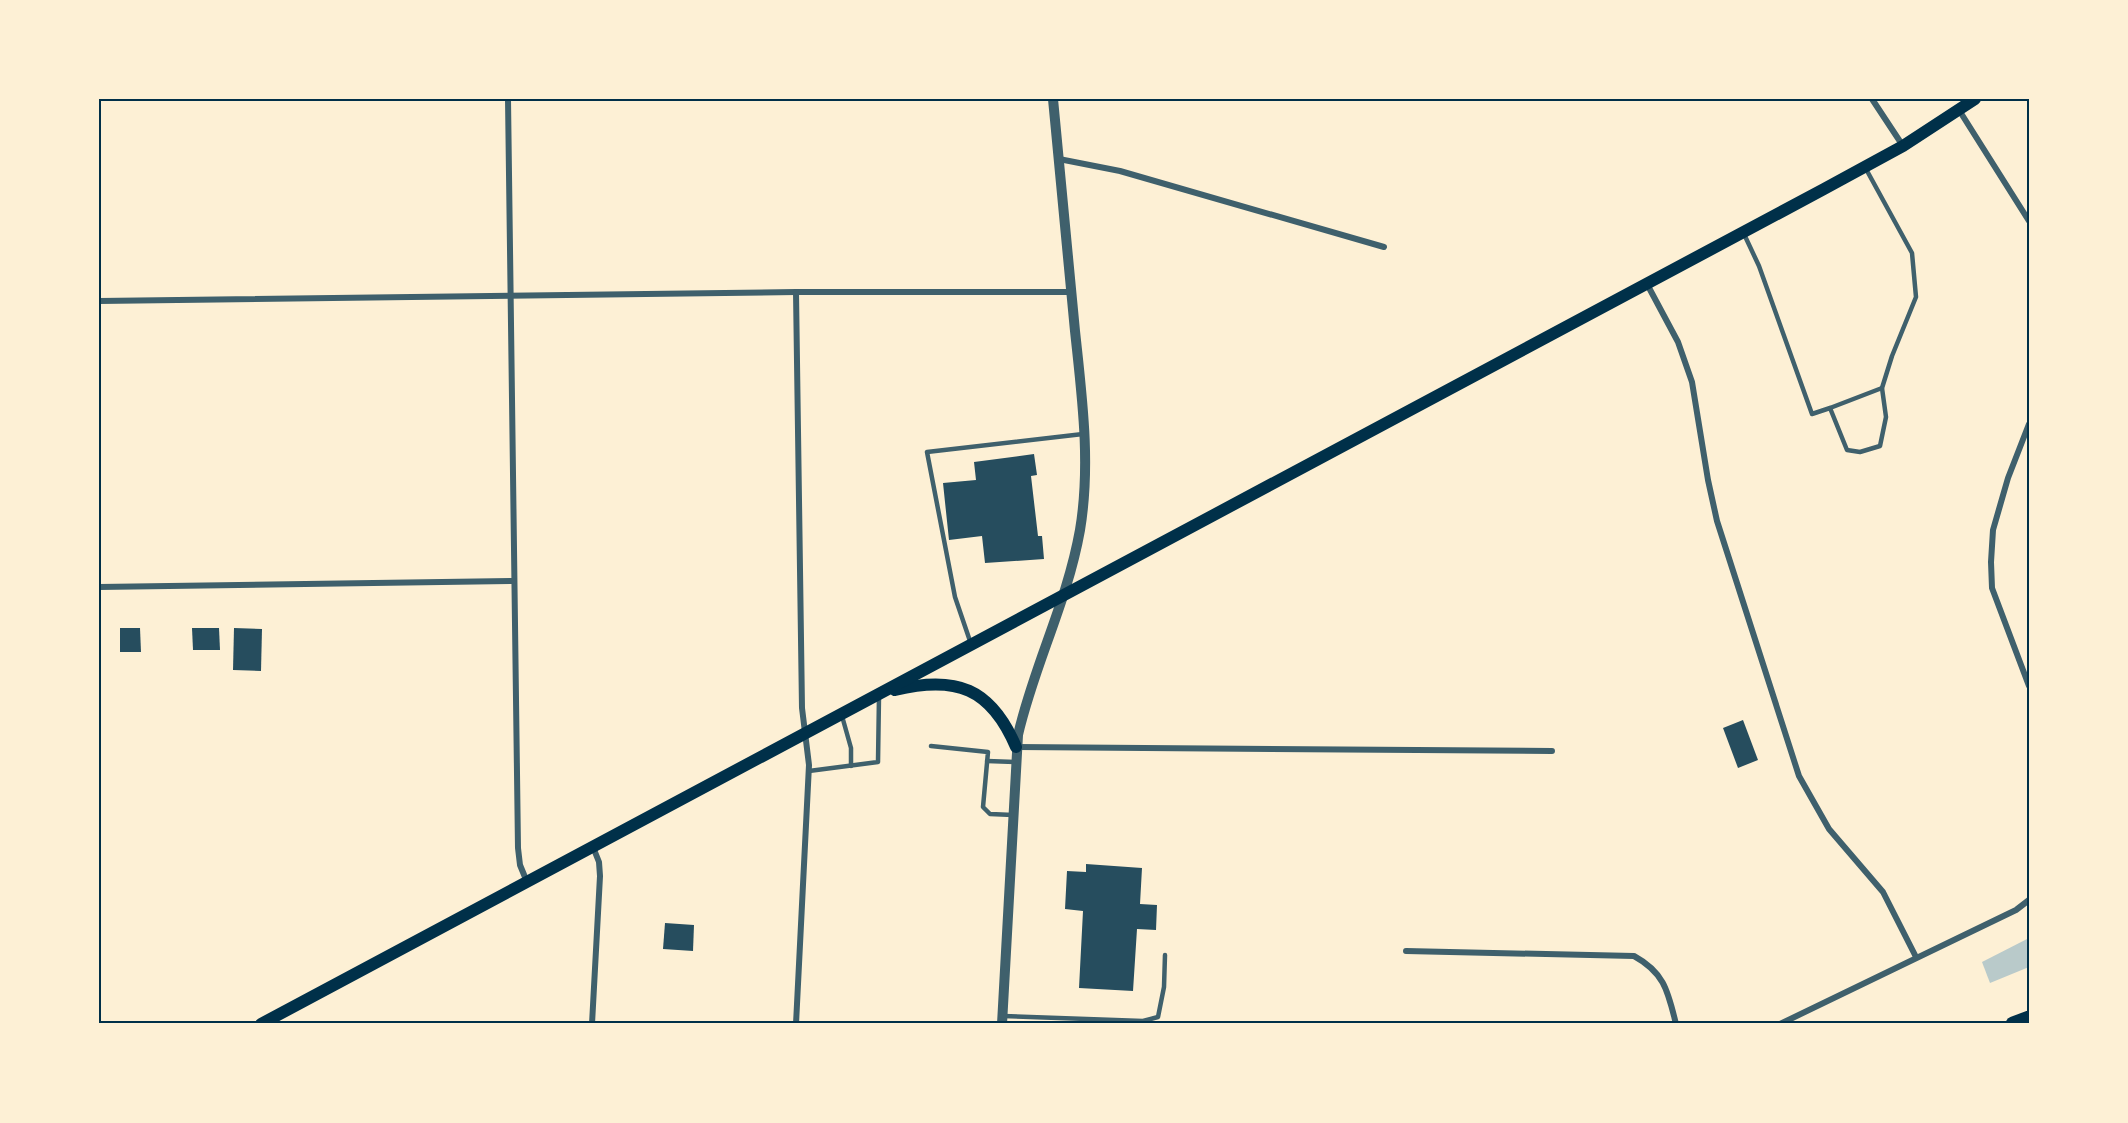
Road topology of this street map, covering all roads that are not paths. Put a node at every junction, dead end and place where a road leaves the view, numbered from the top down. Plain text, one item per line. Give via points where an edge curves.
1 (508, 99) edge
2 (1053, 99) edge
3 (1872, 99) edge
4 (1975, 99) edge
5 (1958, 110) junction
6 (1903, 146) junction
7 (1059, 159) junction
8 (1865, 166) junction
9 (2029, 221) edge
10 (1743, 232) junction
11 (1384, 247) dead end
12 (1646, 283) junction
13 (796, 292) junction
14 (1072, 292) junction
15 (511, 297) junction
16 (99, 301) edge
17 (1882, 388) junction
18 (1830, 408) junction
19 (2029, 424) edge
20 (1084, 433) junction
21 (514, 581) junction
22 (99, 588) edge
23 (1065, 596) junction
24 (971, 644) junction
25 (2029, 686) edge
26 (879, 694) junction
27 (842, 714) junction
28 (805, 733) junction
29 (931, 746) dead end
30 (1016, 747) junction
31 (1552, 751) dead end
32 (987, 761) junction
33 (1016, 762) junction
34 (851, 766) junction
35 (809, 771) junction
36 (1013, 815) junction
37 (592, 847) junction
38 (527, 882) junction
39 (2029, 900) edge
40 (1406, 951) dead end
41 (1166, 954) dead end
42 (1916, 957) junction
43 (2029, 1018) edge
44 (1002, 1020) edge
45 (261, 1024) edge
46 (592, 1024) edge
47 (796, 1024) edge
48 (1676, 1024) edge
49 (1780, 1024) edge
50 (2013, 1024) edge

1 - 15 street
2 - 7 street
3 - 6 street
4 - 5 main road
5 - 6 main road
5 - 9 street
6 - 8 main road
7 - 11 street via 1120,171
7 - 14 street
8 - 10 main road
8 - 17 lane via 1912,253 1916,297
10 - 12 main road
10 - 18 lane via 1812,414
12 - 23 main road
12 - 42 street via 1678,342 1689,372 1717,521 1799,776 1829,829 1883,892
13 - 14 street
13 - 15 street
13 - 28 street
14 - 20 street
15 - 16 street
15 - 21 street
17 - 18 lane
17 - 18 lane via 1886,417 1880,446 1860,452 1847,450
19 - 25 street via 1992,530 1991,562 1992,588
20 - 23 street via 1083,504
20 - 24 lane via 927,452 955,597
21 - 22 street
21 - 38 street via 518,848
23 - 24 main road
23 - 30 street via 1025,708
24 - 26 main road
26 - 27 main road
26 - 30 main road via 934,685 972,691 997,712
26 - 34 lane via 878,762
27 - 28 main road
27 - 34 lane via 851,748
28 - 35 street
28 - 37 main road
29 - 32 lane via 988,752
30 - 31 street
30 - 33 street
32 - 33 lane
32 - 36 lane via 983,807 990,814
33 - 36 street
34 - 35 lane
35 - 47 street
36 - 44 street
37 - 38 main road
37 - 46 street via 600,876
38 - 45 main road
39 - 42 street
40 - 48 street via 1634,956 1650,965 1667,990
41 - 44 lane via 1158,1017 1143,1021
42 - 49 street
43 - 50 highway

